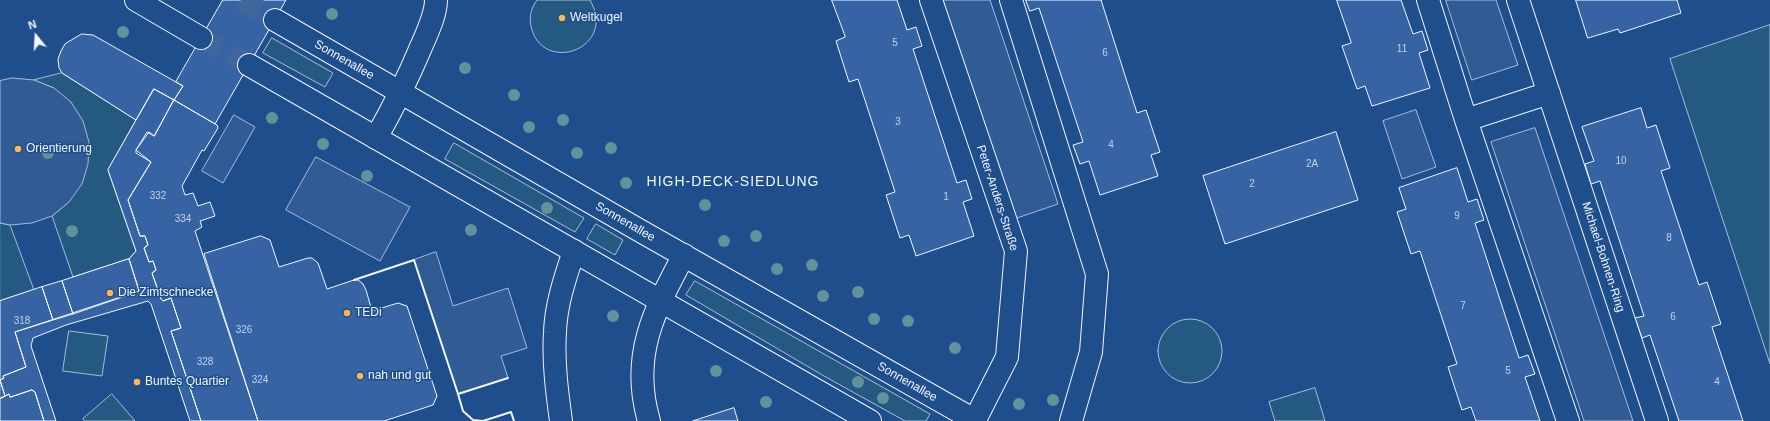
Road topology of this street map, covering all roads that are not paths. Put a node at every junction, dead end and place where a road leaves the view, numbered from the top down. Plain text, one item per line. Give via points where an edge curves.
1 (136, 0) edge
2 (436, 0) edge
3 (931, 0) edge
4 (1011, 0) edge
5 (1428, 0) edge
6 (1518, 0) edge
7 (275, 20) tunnel mouth
8 (201, 38) tunnel mouth
9 (249, 65) tunnel mouth
10 (401, 93) junction
11 (1549, 93) junction
12 (1466, 120) junction
13 (376, 138) junction
14 (574, 251) junction
15 (684, 255) junction
16 (659, 301) junction
17 (561, 421) edge
18 (649, 421) edge
19 (870, 421) edge
20 (976, 421) edge
21 (1071, 421) edge
22 (1568, 421) edge
23 (1657, 421) edge

1 - 8 street
2 - 10 street via 427,32
3 - 20 street, Peter-Anders-Straße via 1016,251 1008,356
4 - 21 street via 1097,274 1091,352
5 - 12 street
6 - 11 street, Michael-Bohnen-Ring
7 - 10 street, Sonnenallee
9 - 13 street
10 - 13 street
10 - 15 street, Sonnenallee
11 - 12 street
11 - 23 street, Michael-Bohnen-Ring
12 - 22 street
13 - 14 street
14 - 16 street
14 - 17 street via 560,296 555,332
15 - 16 street
15 - 20 street, Sonnenallee
16 - 18 street via 644,350 641,379
16 - 19 street

